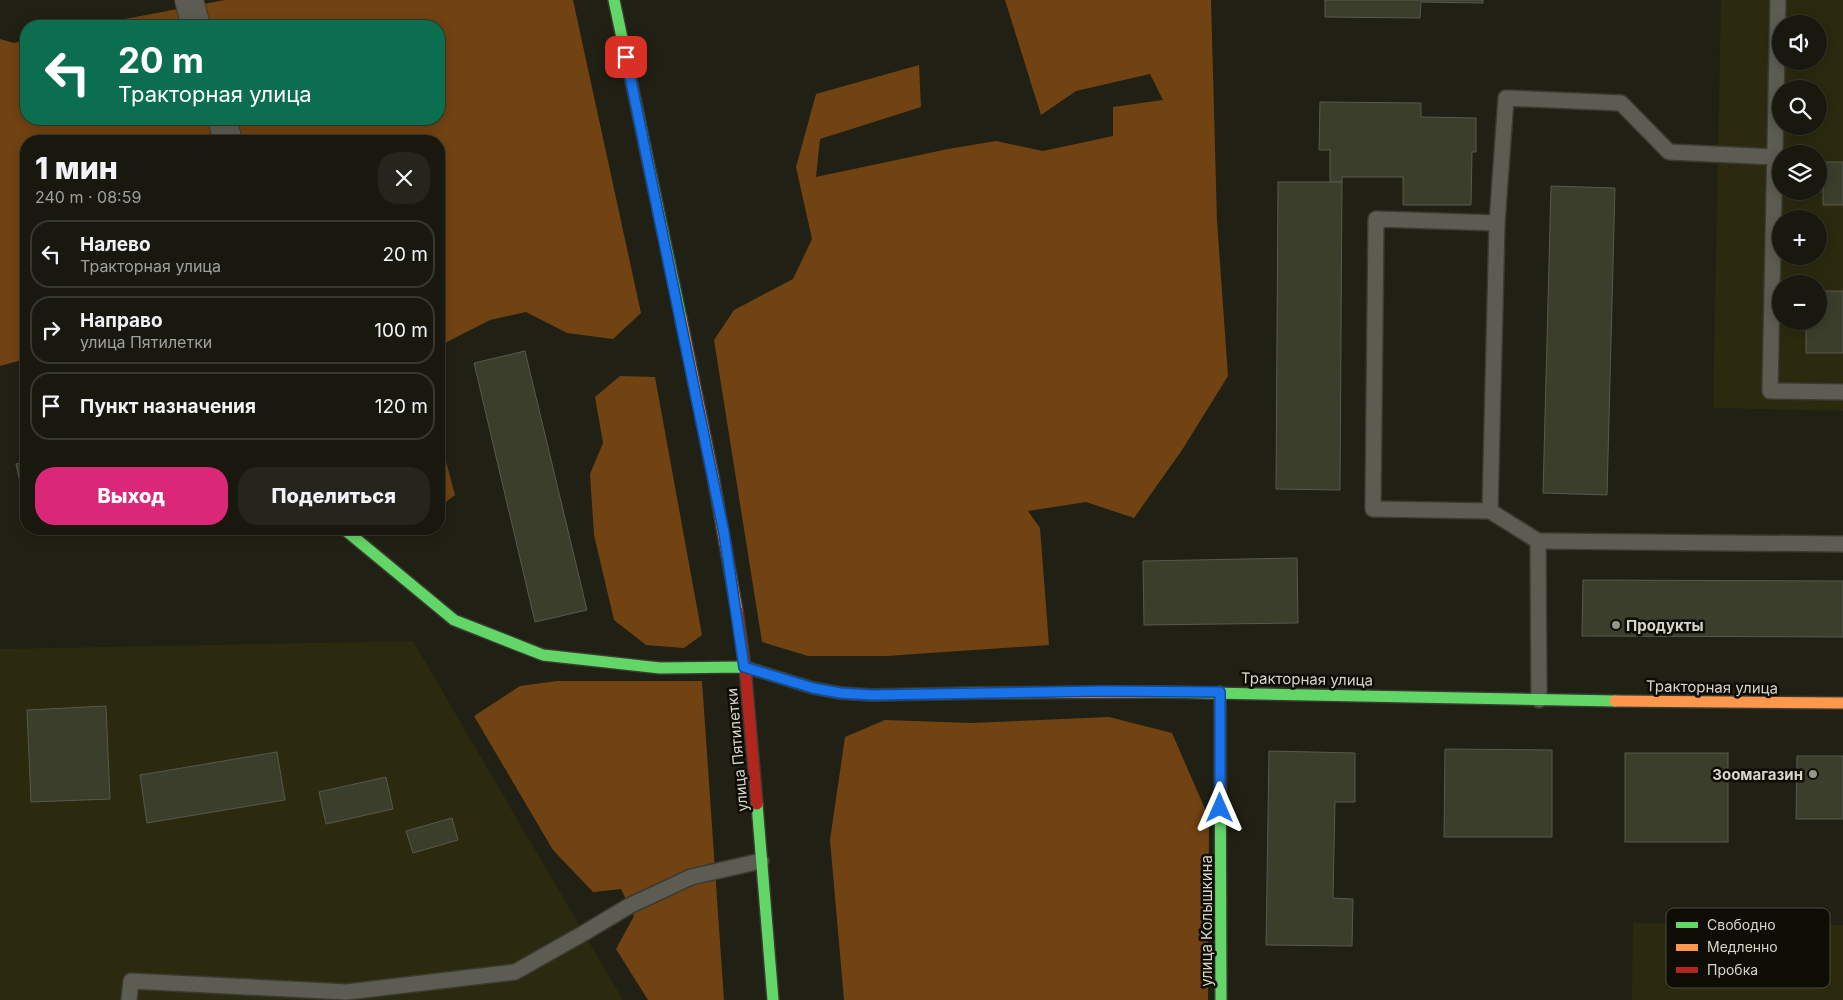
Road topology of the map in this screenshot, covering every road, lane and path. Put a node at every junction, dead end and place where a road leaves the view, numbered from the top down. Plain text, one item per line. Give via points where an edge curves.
1 (189, 0) edge
2 (614, 0) edge
3 (1778, 0) edge
4 (194, 20) edge
5 (1775, 145) edge
6 (1772, 157) edge
7 (1774, 200) edge
8 (1497, 223) junction
9 (1843, 392) edge
10 (1490, 511) junction
11 (351, 535) edge
12 (1538, 541) junction
13 (1843, 544) edge
14 (744, 667) junction
15 (1220, 692) junction
16 (1539, 700) junction
17 (1843, 703) edge
18 (761, 861) junction
19 (130, 1000) edge
20 (773, 1000) edge
21 (1221, 1000) edge

1 - 4 street
2 - 14 street, улица Пятилетки via 722,523
3 - 5 lane
6 - 8 lane via 1669,152 1621,103 1506,98
7 - 9 lane via 1770,391
8 - 10 lane
8 - 10 lane via 1376,219 1373,509
10 - 12 lane
11 - 14 street, Тракторная улица via 454,620 543,655 660,668
12 - 13 lane
12 - 16 lane
14 - 15 street, Тракторная улица via 813,688 872,695
14 - 18 street, улица Пятилетки
15 - 16 street, Тракторная улица
15 - 21 street, улица Колышкина
16 - 17 street, Тракторная улица
18 - 19 lane via 691,877 629,906 515,972 346,992 131,981
18 - 20 street, улица Пятилетки

